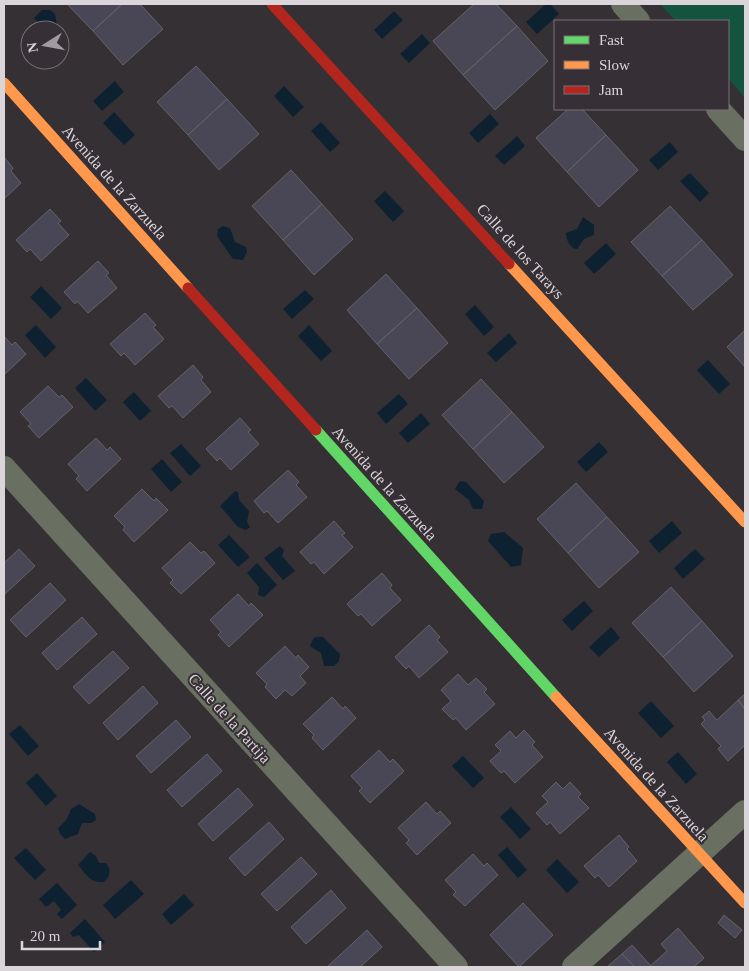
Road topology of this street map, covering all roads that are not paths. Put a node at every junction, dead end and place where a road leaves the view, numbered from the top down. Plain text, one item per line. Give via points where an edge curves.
1 (272, 4) edge
2 (622, 4) edge
3 (637, 20) edge
4 (4, 83) edge
5 (719, 110) edge
6 (745, 139) edge
7 (4, 468) edge
8 (745, 522) edge
9 (745, 812) edge
10 (698, 854) junction
11 (745, 903) edge
12 (456, 967) edge
13 (574, 967) edge

1 - 8 street, Calle de los Tarays
2 - 3 street
4 - 10 street, Avenida de la Zarzuela
5 - 6 street
7 - 12 street, Calle de la Partija
9 - 10 street
10 - 11 street, Avenida de la Zarzuela
10 - 13 street

